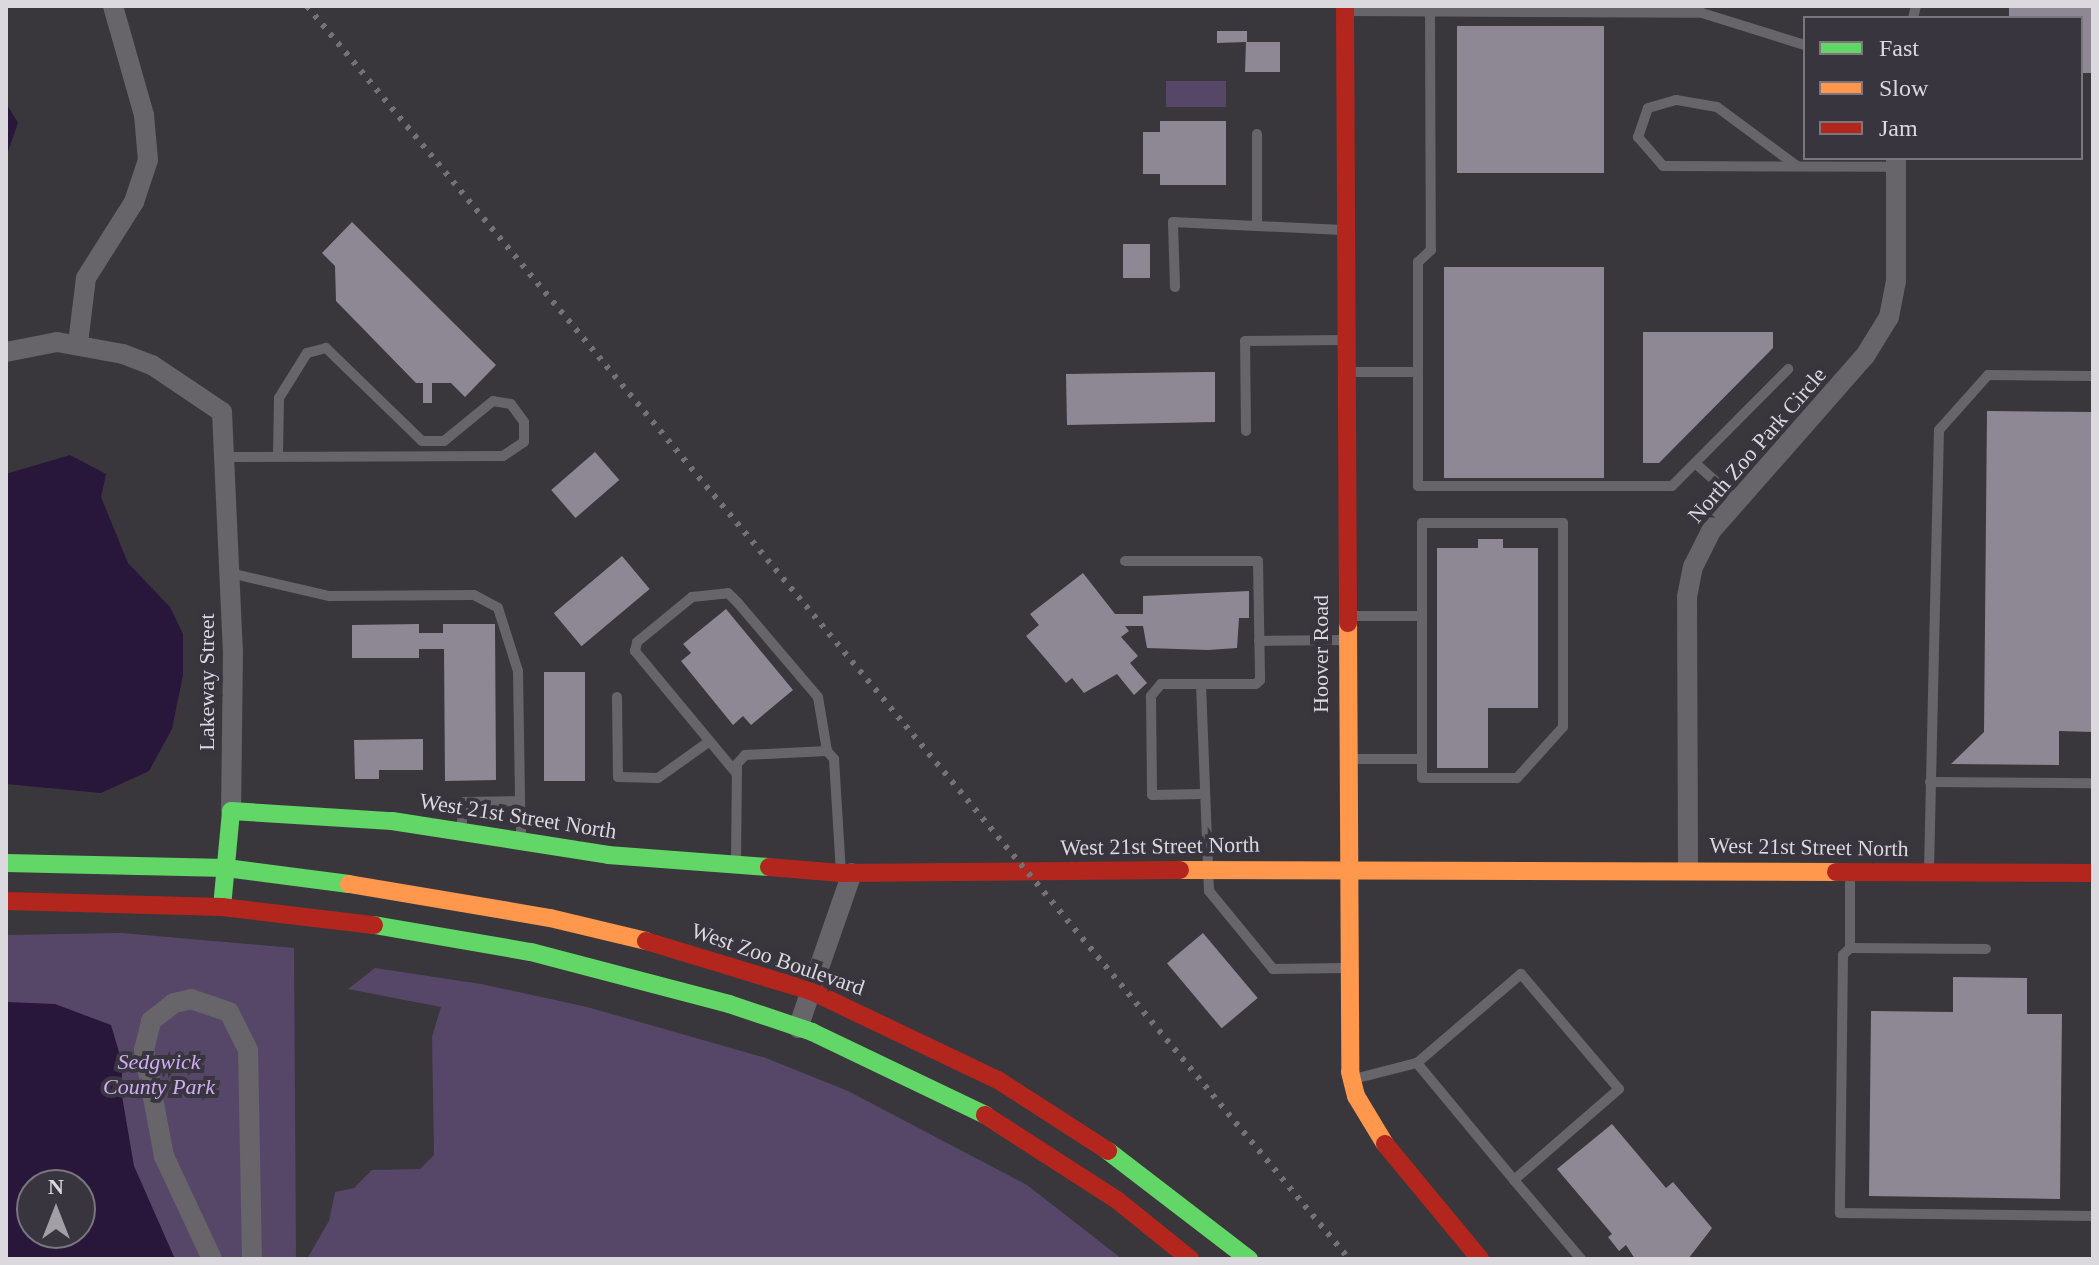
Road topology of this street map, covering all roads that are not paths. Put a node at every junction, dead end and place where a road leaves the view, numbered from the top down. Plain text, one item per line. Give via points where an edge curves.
1 (113, 6) edge
2 (1345, 8) edge
3 (1430, 11) junction
4 (1803, 44) edge
5 (1257, 134) dead end
6 (1896, 162) edge
7 (1797, 166) junction
8 (1257, 225) junction
9 (1345, 230) junction
10 (1175, 287) dead end
11 (1345, 340) junction
12 (78, 343) junction
13 (6, 352) edge
14 (1788, 369) dead end
15 (1345, 372) junction
16 (1418, 372) junction
17 (2093, 376) edge
18 (1246, 431) dead end
19 (278, 454) junction
20 (227, 457) junction
21 (1695, 463) junction
22 (1738, 501) junction
23 (1125, 561) dead end
24 (230, 573) junction
25 (1345, 616) junction
26 (1422, 616) junction
27 (1345, 640) junction
28 (1259, 641) junction
29 (1201, 684) junction
30 (617, 697) dead end
31 (707, 743) junction
32 (827, 751) junction
33 (1345, 759) junction
34 (1422, 759) junction
35 (737, 774) junction
36 (1930, 782) junction
37 (2093, 783) edge
38 (1202, 794) junction
39 (520, 801) junction
40 (231, 811) junction
41 (461, 833) junction
42 (522, 843) junction
43 (6, 863) edge
44 (736, 867) junction
45 (226, 868) junction
46 (1208, 869) junction
47 (1346, 869) junction
48 (1688, 870) junction
49 (1850, 871) junction
50 (1929, 872) junction
51 (846, 873) junction
52 (2093, 873) edge
53 (6, 901) edge
54 (222, 907) junction
55 (1850, 948) junction
56 (1986, 949) dead end
57 (1347, 968) junction
58 (811, 991) junction
59 (798, 1028) junction
60 (1417, 1063) junction
61 (1352, 1080) junction
62 (1514, 1180) junction
63 (2093, 1216) edge
64 (212, 1259) edge
65 (252, 1259) edge
66 (1190, 1259) edge
67 (1249, 1259) edge
68 (1480, 1259) edge
69 (1581, 1259) edge

1 - 12 street via 144,115 148,160 134,202 90,269
2 - 3 lane
2 - 9 street, Hoover Road
3 - 4 lane via 1702,13
3 - 16 lane via 1431,250 1418,262
5 - 8 lane
6 - 7 lane
6 - 22 street, North Zoo Park Circle via 1896,281 1889,317 1865,356
7 - 7 lane via 1663,166 1638,137 1648,108 1676,100 1717,107
8 - 9 lane
8 - 10 lane via 1173,222
9 - 11 street, Hoover Road
11 - 15 street, Hoover Road
11 - 18 lane via 1245,341
12 - 13 street
12 - 20 street, Lakeway Street via 152,365 222,412
14 - 21 lane
15 - 16 lane
15 - 25 street, Hoover Road
16 - 21 lane via 1418,486 1672,486
17 - 36 lane via 1988,375 1939,430
19 - 19 lane via 503,456 524,442 524,422 511,404 493,401 444,441 422,441 326,348 307,353 279,398
19 - 20 lane
20 - 24 street, Lakeway Street
21 - 22 lane
22 - 48 street, North Zoo Park Circle via 1711,531 1693,567 1687,597
23 - 28 lane via 1258,561
24 - 39 lane via 329,596 485,598 498,608 518,671
24 - 40 street, Lakeway Street
25 - 26 lane
25 - 27 street, Hoover Road
26 - 34 lane
26 - 34 lane via 1422,523 1563,523 1563,727 1517,778 1422,778
27 - 28 lane
27 - 33 street, Hoover Road
28 - 29 lane via 1256,684
29 - 38 lane
29 - 38 lane via 1161,684 1151,696 1151,721 1152,795
30 - 31 lane via 618,777 658,778
31 - 32 lane via 635,651 637,642 692,597 712,592 728,593 818,697
31 - 35 lane
32 - 35 lane via 745,755
32 - 51 lane via 835,773
33 - 34 lane
33 - 47 street, Hoover Road
35 - 44 lane
36 - 37 lane
36 - 50 lane
38 - 46 lane
39 - 41 lane via 464,802
39 - 42 lane
40 - 41 street, West 21st Street North via 379,820
40 - 45 street, Lakeway Street
41 - 42 street, West 21st Street North
42 - 44 street, West 21st Street North
43 - 45 street
44 - 51 street, West 21st Street North
45 - 54 street, Lakeway Street
45 - 58 street, West Zoo Boulevard via 399,890 550,918 695,953
46 - 47 street, West 21st Street North
46 - 51 street, West 21st Street North
46 - 57 lane via 1209,891 1273,969
47 - 48 street, West 21st Street North
47 - 57 street, Hoover Road
48 - 49 street, West 21st Street North
49 - 50 street, West 21st Street North
49 - 55 lane
50 - 52 street, West 21st Street North
51 - 58 street
53 - 54 street
54 - 59 street via 395,928 531,952 650,980
55 - 56 lane
55 - 63 lane via 1843,955 1840,1213
57 - 61 street, Hoover Road
58 - 59 street
58 - 67 street, West Zoo Boulevard via 911,1034 1074,1124
59 - 66 street via 982,1113 1117,1200
60 - 61 lane
60 - 62 lane
60 - 62 lane via 1521,974 1619,1089
61 - 68 street, Hoover Road via 1378,1136
62 - 69 lane
64 - 65 street via 164,1156 144,1050 151,1021 163,1009 191,999 207,1000 229,1012 248,1050

